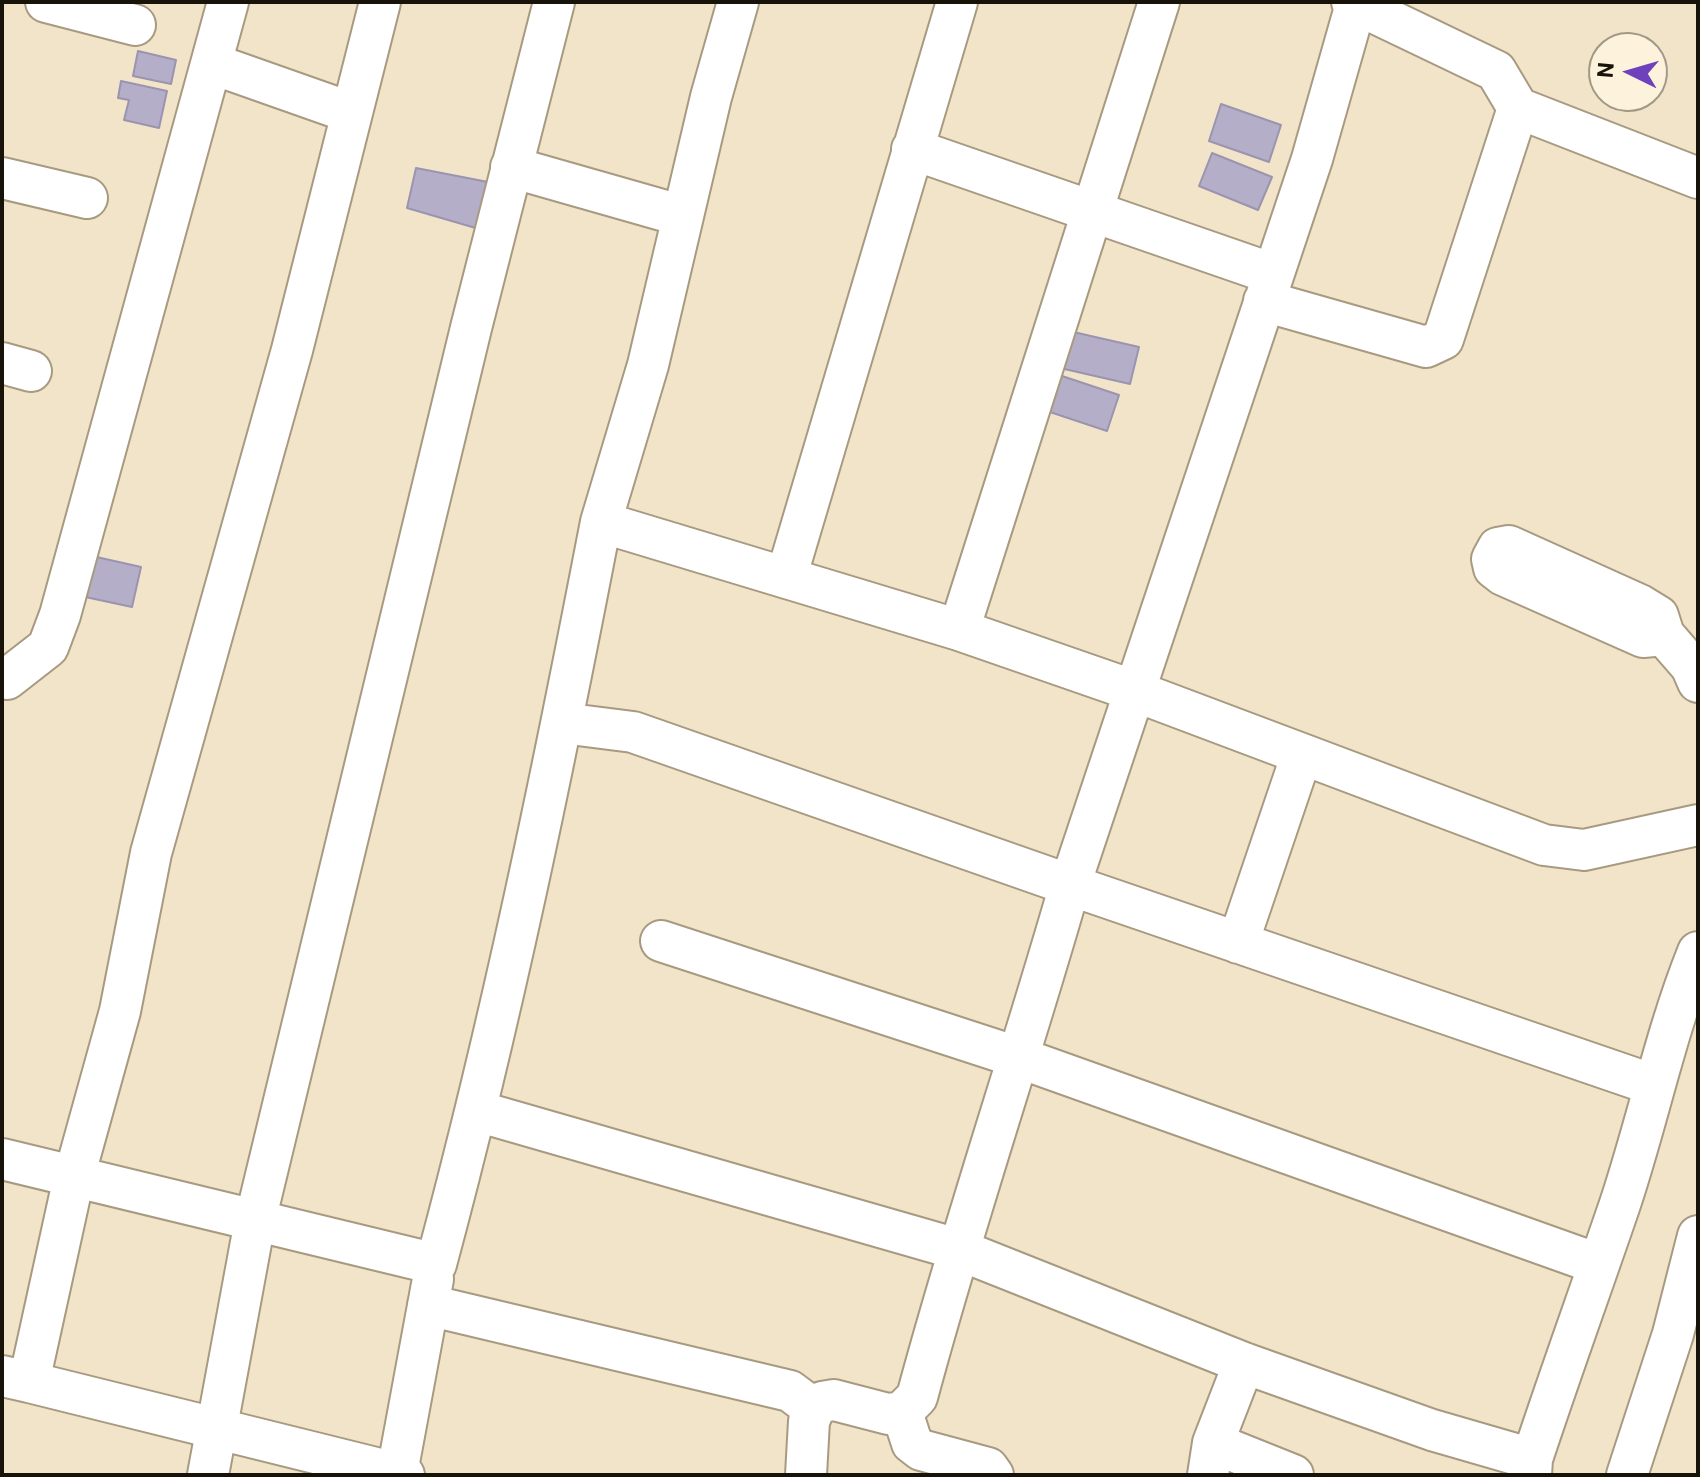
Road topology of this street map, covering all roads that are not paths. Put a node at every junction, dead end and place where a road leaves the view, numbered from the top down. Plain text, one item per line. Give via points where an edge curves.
1 (46, 2) edge
2 (228, 2) edge
3 (380, 2) edge
4 (554, 2) edge
5 (738, 2) edge
6 (957, 2) edge
7 (1159, 2) edge
8 (1354, 3) edge
9 (135, 25) dead end
10 (213, 64) junction
11 (1518, 108) junction
12 (352, 113) junction
13 (912, 149) junction
14 (511, 167) junction
15 (2, 178) edge
16 (1698, 178) edge
17 (87, 198) dead end
18 (1092, 211) junction
19 (683, 216) junction
20 (1269, 287) junction
21 (601, 522) junction
22 (786, 578) junction
23 (959, 630) junction
24 (1664, 635) dead end
25 (1698, 682) edge
26 (4, 686) edge
27 (1132, 690) junction
28 (562, 723) junction
29 (1302, 754) junction
30 (1698, 825) edge
31 (1070, 885) junction
32 (661, 941) dead end
33 (1238, 943) junction
34 (1698, 952) edge
35 (1020, 1058) junction
36 (1654, 1085) junction
37 (477, 1111) junction
38 (2, 1159) edge
39 (74, 1177) junction
40 (255, 1221) junction
41 (1698, 1236) edge
42 (957, 1249) junction
43 (436, 1264) junction
44 (1598, 1264) junction
45 (428, 1305) junction
46 (1686, 1338) edge
47 (1244, 1363) junction
48 (15, 1379) edge
49 (814, 1409) junction
50 (902, 1412) junction
51 (215, 1428) junction
52 (1211, 1459) edge
53 (1532, 1467) edge
54 (400, 1474) edge
55 (208, 1475) edge
56 (806, 1475) edge
57 (993, 1475) edge
58 (1293, 1475) edge
59 (1627, 1475) edge

1 - 9 street
2 - 10 street
3 - 12 street
4 - 14 street
5 - 19 street
6 - 13 street
7 - 18 street
8 - 11 street via 1496,71
8 - 20 street via 1312,159
10 - 12 street
10 - 26 street via 60,615 48,647
11 - 16 street
11 - 20 street via 1443,339 1435,345 1426,347
12 - 39 street via 292,350 151,853 120,1011
13 - 18 street
13 - 22 street
14 - 19 street
14 - 40 street
15 - 17 street
18 - 20 street
18 - 23 street
19 - 21 street via 648,365
20 - 27 street
21 - 22 street
21 - 28 street
22 - 23 street
23 - 27 street
24 - 25 street
27 - 29 street
27 - 31 street
28 - 31 street via 633,732
28 - 37 street
29 - 30 street via 1544,845 1584,850
29 - 33 street
31 - 33 street
31 - 35 street
32 - 35 street
33 - 36 street
34 - 36 street
35 - 42 street
35 - 44 street
36 - 44 street
37 - 42 street
37 - 43 street
38 - 39 street
39 - 40 street
39 - 48 street
40 - 43 street
40 - 51 street
41 - 46 street
42 - 47 street
42 - 50 street via 917,1397
43 - 45 street
44 - 53 street
45 - 49 street via 790,1391
45 - 54 street
46 - 59 street
47 - 52 street
47 - 53 street
48 - 51 street
49 - 50 street via 834,1400 888,1414
49 - 56 street via 805,1448
50 - 57 street via 912,1443 921,1450 988,1468
51 - 54 street
51 - 55 street
52 - 58 street

